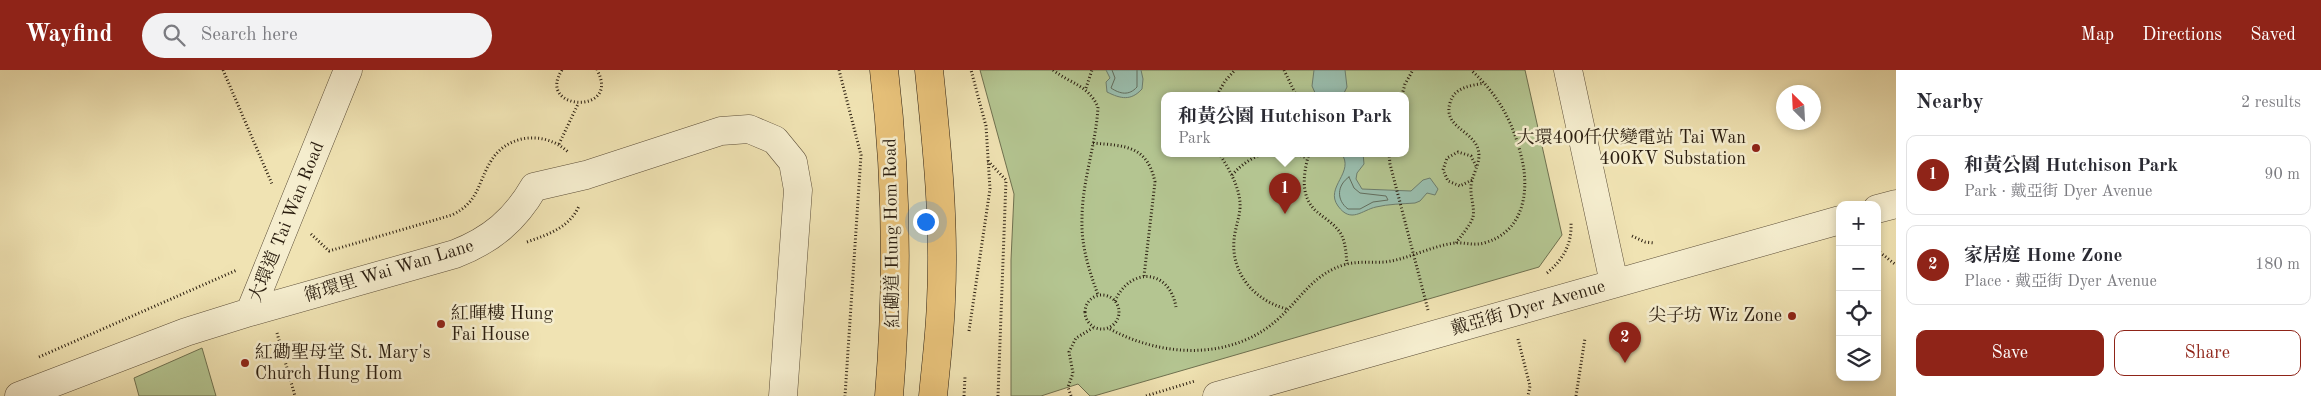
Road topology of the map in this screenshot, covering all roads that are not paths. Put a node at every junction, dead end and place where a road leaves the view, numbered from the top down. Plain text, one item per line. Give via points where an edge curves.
1 (884, 70) edge
2 (929, 70) edge
3 (350, 71) edge
4 (1571, 71) edge
5 (1896, 204) edge
6 (1881, 208) edge
7 (1836, 221) edge
8 (1614, 283) junction
9 (250, 312) junction
10 (1210, 388) edge
11 (19, 396) edge
12 (783, 396) edge
13 (889, 396) edge
14 (933, 396) edge

1 - 13 main road, 紅磡道 Hung Hom Road via 895,229
2 - 14 main road via 939,160 942,258
3 - 9 street, 大環道 Tai Wan Road
4 - 8 street
5 - 6 street
7 - 8 street, 戴亞街 Dyer Avenue
8 - 10 street, 戴亞街 Dyer Avenue
9 - 11 street, 大環道 Tai Wan Road via 186,332
9 - 12 street, 衛環里 Wai Wan Lane via 475,246 509,222 534,187 586,175 721,132 749,128 775,140 793,162 798,190

